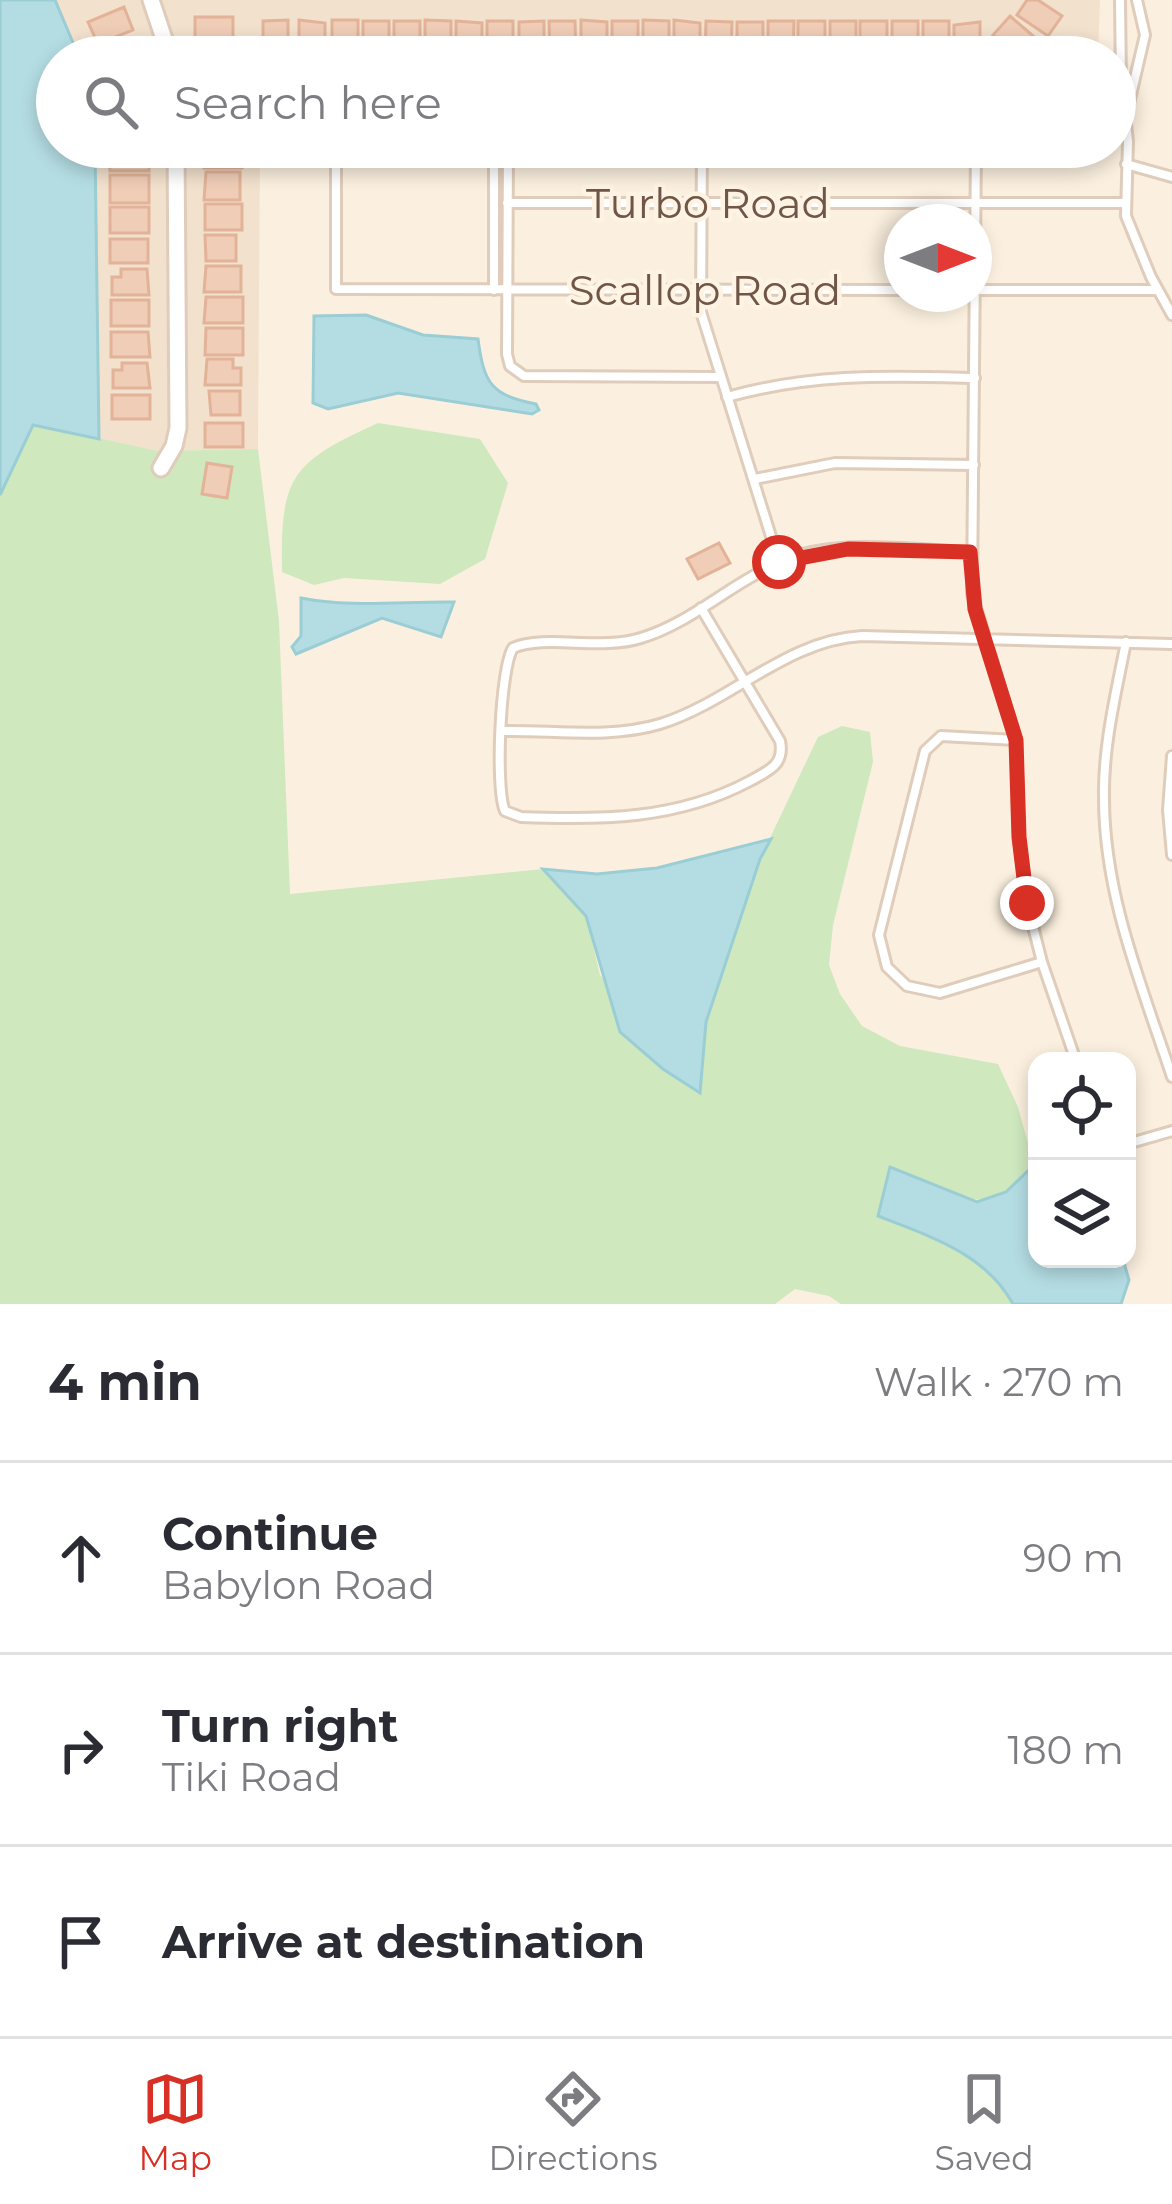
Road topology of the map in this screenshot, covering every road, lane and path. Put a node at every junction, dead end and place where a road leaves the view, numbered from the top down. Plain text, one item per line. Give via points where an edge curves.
1 (152, 0) edge
2 (1120, 0) edge
3 (1137, 0) edge
4 (163, 36) edge
5 (1120, 36) edge
6 (1136, 64) edge
7 (1136, 167) edge
8 (176, 168) edge
9 (336, 168) edge
10 (494, 168) edge
11 (508, 168) edge
12 (702, 168) edge
13 (976, 168) edge
14 (1126, 168) edge
15 (1172, 177) edge
16 (975, 202) junction
17 (507, 203) junction
18 (703, 203) junction
19 (1124, 203) junction
20 (494, 290) junction
21 (507, 290) junction
22 (702, 290) junction
23 (884, 290) edge
24 (992, 290) edge
25 (1158, 290) junction
26 (975, 312) edge
27 (1172, 315) edge
28 (720, 377) junction
29 (975, 378) junction
30 (727, 397) junction
31 (974, 465) junction
32 (161, 468) dead end
33 (754, 479) junction
34 (970, 552) junction
35 (779, 562) junction
36 (701, 608) junction
37 (983, 639) junction
38 (1126, 642) junction
39 (1172, 644) edge
40 (746, 682) junction
41 (502, 731) junction
42 (1016, 740) junction
43 (1172, 756) edge
44 (1171, 836) edge
45 (1172, 855) edge
46 (1042, 962) junction
47 (1073, 1052) edge
48 (1172, 1077) edge
49 (1172, 1131) edge
50 (1136, 1141) edge

1 - 4 street
2 - 5 lane
3 - 6 lane via 1145,34
7 - 15 lane
8 - 32 street via 178,428
9 - 20 lane, Scallop Road via 336,289
10 - 20 lane
11 - 17 lane
12 - 18 lane
13 - 16 lane
14 - 19 lane
16 - 18 lane, Turbo Road
16 - 19 lane, Turbo Road
17 - 18 lane, Turbo Road
17 - 21 lane
18 - 22 lane
19 - 25 lane
20 - 21 lane, Scallop Road
21 - 22 lane, Scallop Road
21 - 28 lane via 507,354 524,376
22 - 23 lane, Scallop Road
22 - 28 lane via 700,312
24 - 25 lane
25 - 27 lane
26 - 29 lane
28 - 30 lane
29 - 30 lane via 810,378
29 - 31 lane
30 - 33 lane
31 - 33 lane via 835,463
31 - 34 lane
33 - 35 lane
34 - 35 lane via 848,549
34 - 37 lane
35 - 36 lane
36 - 40 lane
36 - 41 lane via 625,642 513,648
37 - 38 lane
37 - 40 lane via 827,639
37 - 42 lane
38 - 39 lane
38 - 48 lane via 1106,759 1105,830 1123,930
40 - 41 lane via 657,725 609,733
40 - 41 lane via 780,741 778,763 739,787 659,813 597,820 513,815 501,804
42 - 46 lane via 1022,867
42 - 46 lane via 940,736 925,751 879,945 896,979 931,994
43 - 44 lane
44 - 45 lane
46 - 47 lane
49 - 50 lane

